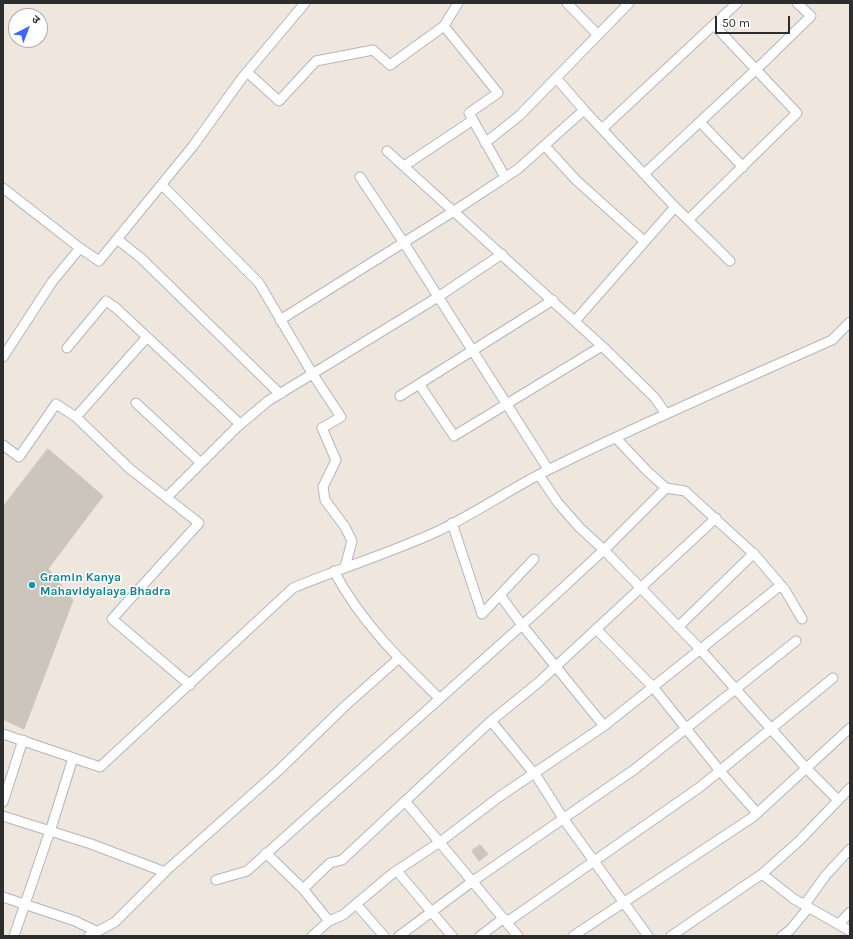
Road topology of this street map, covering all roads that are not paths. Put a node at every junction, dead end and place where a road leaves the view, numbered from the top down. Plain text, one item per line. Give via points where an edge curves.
1 (305, 3) edge
2 (458, 3) edge
3 (567, 3) edge
4 (629, 3) edge
5 (737, 3) edge
6 (797, 3) edge
7 (714, 25) junction
8 (444, 26) junction
9 (598, 35) junction
10 (756, 69) junction
11 (247, 72) junction
12 (557, 78) junction
13 (584, 110) junction
14 (473, 120) junction
15 (700, 122) junction
16 (602, 129) junction
17 (486, 142) junction
18 (545, 146) junction
19 (387, 151) dead end
20 (404, 166) junction
21 (743, 167) junction
22 (644, 174) junction
23 (360, 177) dead end
24 (505, 177) junction
25 (162, 185) junction
26 (3, 188) edge
27 (675, 207) junction
28 (454, 211) junction
29 (688, 220) junction
30 (117, 239) junction
31 (644, 241) junction
32 (404, 243) junction
33 (80, 248) junction
34 (502, 254) junction
35 (730, 261) dead end
36 (438, 297) junction
37 (553, 300) junction
38 (280, 320) junction
39 (575, 321) junction
40 (850, 322) edge
41 (147, 337) junction
42 (602, 346) junction
43 (67, 348) dead end
44 (473, 350) junction
45 (3, 357) edge
46 (312, 373) junction
47 (419, 384) junction
48 (280, 394) junction
49 (400, 396) dead end
50 (136, 403) dead end
51 (507, 404) junction
52 (666, 414) junction
53 (76, 417) junction
54 (240, 424) junction
55 (616, 438) junction
56 (3, 445) edge
57 (201, 463) junction
58 (548, 470) junction
59 (539, 475) junction
60 (666, 488) junction
61 (167, 497) junction
62 (716, 518) junction
63 (452, 523) junction
64 (604, 550) junction
65 (754, 553) junction
66 (534, 559) dead end
67 (346, 567) junction
68 (334, 571) junction
69 (781, 585) junction
70 (640, 588) junction
71 (500, 595) junction
72 (802, 619) dead end
73 (522, 625) junction
74 (678, 627) junction
75 (596, 629) junction
76 (796, 641) dead end
77 (700, 649) junction
78 (398, 659) junction
79 (556, 666) junction
80 (833, 678) dead end
81 (190, 686) junction
82 (652, 687) junction
83 (736, 688) junction
84 (439, 698) junction
85 (491, 721) junction
86 (604, 726) junction
87 (850, 728) edge
88 (686, 729) junction
89 (772, 729) junction
90 (3, 734) edge
91 (23, 740) junction
92 (73, 758) junction
93 (806, 768) junction
94 (720, 771) junction
95 (534, 773) junction
96 (850, 788) edge
97 (838, 800) junction
98 (405, 801) junction
99 (3, 802) edge
100 (757, 813) junction
101 (3, 816) edge
102 (563, 818) junction
103 (50, 831) junction
104 (440, 842) junction
105 (850, 849) edge
106 (266, 853) junction
107 (594, 861) junction
108 (397, 871) junction
109 (165, 872) junction
110 (762, 874) junction
111 (216, 880) dead end
112 (473, 881) junction
113 (303, 889) junction
114 (3, 897) edge
115 (624, 902) junction
116 (24, 904) junction
117 (356, 904) junction
118 (807, 906) junction
119 (432, 911) junction
120 (850, 912) edge
121 (505, 920) junction
122 (329, 921) junction
123 (839, 924) junction
124 (850, 931) edge
125 (92, 934) edge
126 (14, 936) edge
127 (313, 936) edge
128 (384, 936) edge
129 (399, 936) edge
130 (452, 936) edge
131 (480, 936) edge
132 (518, 936) edge
133 (573, 936) edge
134 (648, 936) edge
135 (671, 936) edge
136 (782, 936) edge

1 - 11 street
2 - 8 street
3 - 9 street
4 - 9 street
5 - 7 street
6 - 10 street via 810,16
7 - 10 street
7 - 16 street
8 - 11 street via 390,65 373,50 316,61 279,101
8 - 14 street via 498,93 469,113
9 - 12 street
10 - 15 street
10 - 21 street via 797,113
11 - 25 street
12 - 13 street
12 - 17 street via 519,116
13 - 16 street
13 - 18 street
14 - 17 street
14 - 20 street
15 - 21 street
15 - 22 street
16 - 22 street
17 - 24 street
18 - 24 street
18 - 31 street via 576,180
19 - 20 street
20 - 28 street
21 - 29 street
22 - 27 street
23 - 32 street
24 - 28 street
25 - 30 street
25 - 38 street via 259,283
26 - 33 street
27 - 29 street
27 - 31 street
28 - 32 street
28 - 34 street
29 - 35 street
30 - 33 street via 99,261
30 - 48 street via 142,259
31 - 39 street
32 - 36 street
32 - 38 street
33 - 45 street via 52,282
34 - 36 street
34 - 37 street
36 - 44 street
36 - 46 street
37 - 39 street
37 - 44 street
38 - 46 street
39 - 42 street
40 - 52 street via 832,340
41 - 43 street via 106,301
41 - 53 street
41 - 54 street
42 - 51 street
42 - 52 street via 655,398
44 - 47 street
44 - 51 street
46 - 48 street
46 - 67 street via 341,418 322,428 336,460 323,487 325,500 352,541
47 - 49 street
47 - 51 street via 454,436
48 - 54 street
50 - 57 street
51 - 58 street
52 - 55 street
53 - 56 street via 56,404 18,457
53 - 61 street via 130,469
54 - 57 street
55 - 58 street
55 - 60 street
57 - 61 street
58 - 59 street
59 - 63 street
59 - 64 street via 558,503
60 - 62 street via 685,491
60 - 64 street
61 - 81 street via 199,523 112,619
62 - 65 street
62 - 70 street
63 - 67 street via 398,549
63 - 71 street via 482,614
64 - 70 street
64 - 73 street
65 - 69 street
65 - 74 street
66 - 71 street
67 - 68 street
68 - 78 street via 347,597
68 - 81 street via 293,588
69 - 72 street
69 - 77 street
70 - 74 street
70 - 75 street
71 - 73 street
73 - 79 street
73 - 84 street
74 - 77 street
75 - 79 street
75 - 82 street
76 - 83 street
77 - 82 street
77 - 83 street
78 - 84 street
78 - 109 street
79 - 85 street
79 - 86 street
80 - 89 street
81 - 92 street via 100,767
82 - 86 street
82 - 88 street
83 - 88 street
83 - 89 street
84 - 106 street via 317,810
85 - 95 street
85 - 98 street
86 - 95 street
87 - 93 street
88 - 94 street
88 - 102 street via 635,769
89 - 93 street
89 - 94 street
90 - 91 street
91 - 92 street
91 - 99 street
92 - 103 street
93 - 97 street
93 - 100 street
94 - 100 street
94 - 107 street
95 - 102 street
95 - 104 street
96 - 97 street
97 - 110 street via 798,842
98 - 104 street
98 - 113 street via 342,860 330,863
100 - 115 street
101 - 103 street
102 - 107 street
102 - 112 street
103 - 109 street
103 - 116 street
104 - 108 street
104 - 112 street
105 - 118 street via 826,875
106 - 111 street via 247,871
106 - 113 street
107 - 115 street
107 - 121 street
108 - 117 street
108 - 119 street
109 - 125 street via 114,922
110 - 118 street
110 - 135 street
112 - 119 street
112 - 121 street
113 - 122 street
114 - 116 street
115 - 133 street
115 - 134 street
116 - 125 street via 75,921
116 - 126 street
117 - 122 street via 344,915
117 - 128 street
118 - 123 street
118 - 136 street via 790,930
119 - 129 street
119 - 130 street
120 - 123 street
121 - 131 street
121 - 132 street
122 - 127 street
123 - 124 street

